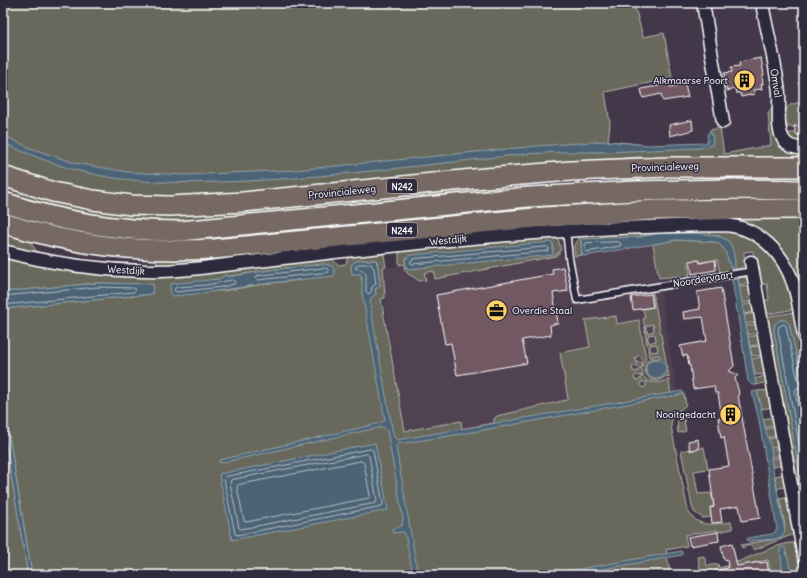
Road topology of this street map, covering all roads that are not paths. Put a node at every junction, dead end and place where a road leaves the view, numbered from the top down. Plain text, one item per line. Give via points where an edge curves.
1 (703, 3) edge
2 (762, 3) edge
3 (723, 122) dead end
4 (804, 148) edge
5 (804, 166) edge
6 (3, 176) edge
7 (804, 190) edge
8 (3, 202) edge
9 (804, 209) edge
10 (3, 223) edge
11 (566, 230) junction
12 (3, 251) edge
13 (752, 267) joint
14 (804, 335) edge
15 (804, 557) edge

1 - 3 street
2 - 4 street, Omval via 779,93 780,130 788,145
5 - 6 main road, Provincialeweg / N242 via 571,171 243,202 170,206 131,205 93,200 53,192
7 - 8 main road via 679,190 557,195 180,231 103,226 48,216
9 - 10 main road, Westdijk / N244 via 656,210 552,216 214,249 165,251 119,248 68,240
11 - 12 street, Westdijk via 391,246 202,269 162,271 114,270 68,265
11 - 13 lane, Noordervaart via 577,300
11 - 14 street, Westdijk via 659,225 726,225 749,231 763,239 780,258 793,283
13 - 15 street

